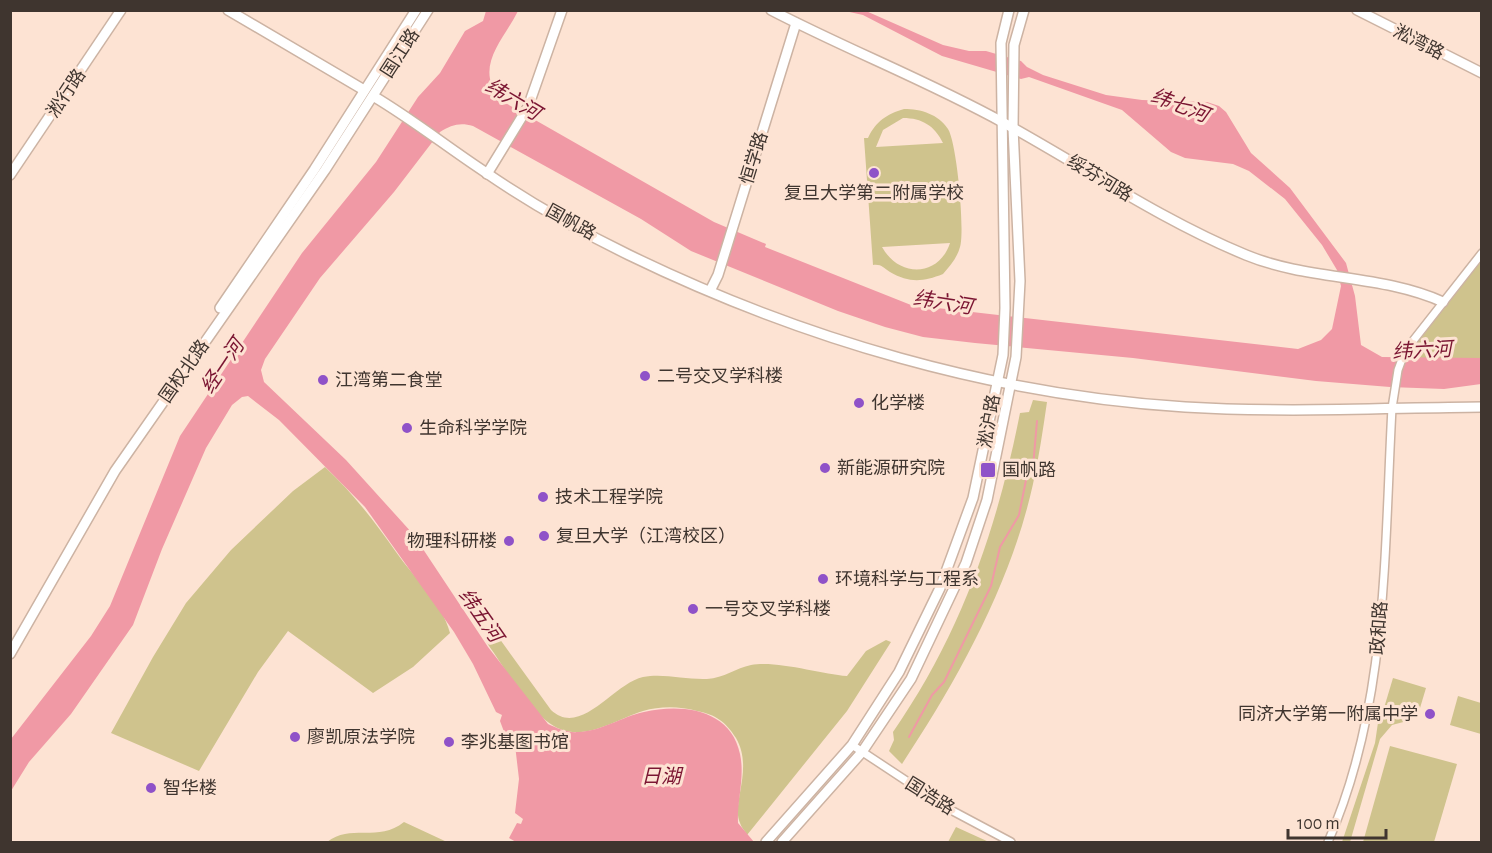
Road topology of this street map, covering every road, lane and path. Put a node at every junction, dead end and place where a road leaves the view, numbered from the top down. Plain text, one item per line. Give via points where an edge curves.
1 (121, 10) edge
2 (228, 10) edge
3 (416, 10) edge
4 (428, 10) edge
5 (562, 10) edge
6 (771, 10) edge
7 (1009, 10) edge
8 (1024, 10) edge
9 (1357, 10) edge
10 (796, 23) junction
11 (1482, 73) edge
12 (368, 93) junction
13 (1000, 121) junction
14 (1013, 128) junction
15 (10, 174) edge
16 (487, 174) junction
17 (1482, 253) edge
18 (710, 291) junction
19 (1443, 302) junction
20 (996, 382) junction
21 (1009, 384) junction
22 (1482, 406) edge
23 (1392, 408) junction
24 (10, 643) edge
25 (10, 654) edge
26 (852, 745) junction
27 (862, 752) junction
28 (767, 841) edge
29 (782, 843) edge
30 (1011, 843) edge
31 (1328, 843) edge

1 - 15 main road, 淞行路
2 - 12 main road, 国帆路
3 - 12 main road, 国江路
4 - 12 main road, 国江路
5 - 16 main road via 528,107
6 - 10 main road, 绥芬河路
7 - 13 main road, 淞沪路 via 1001,43
8 - 14 main road via 1014,45
9 - 11 main road, 淞湾路
10 - 13 main road, 绥芬河路 via 926,82
10 - 18 main road, 恒学路 via 721,268
12 - 16 main road, 国帆路
12 - 24 main road, 国权北路 via 110,470
12 - 25 main road, 国权北路 via 325,170 115,471
13 - 14 main road, 绥芬河路
13 - 20 main road, 淞沪路 via 1005,308
14 - 19 main road, 绥芬河路 via 1213,242 1276,265 1400,287
14 - 21 main road, 淞沪路 via 1019,309 1016,357
16 - 18 main road, 国帆路 via 627,254
17 - 19 street
18 - 20 main road, 国帆路 via 843,342
19 - 23 street, 政和路 via 1405,351
20 - 21 main road, 国帆路
20 - 26 main road, 淞沪路 via 981,467 952,559 899,672
21 - 23 main road, 国帆路 via 1187,407
21 - 27 main road, 淞沪路 via 987,500 966,563 911,679
22 - 23 main road, 国帆路
23 - 31 street, 政和路 via 1374,688 1359,760
26 - 27 street, 国浩路
26 - 28 main road, 淞沪路
27 - 29 main road, 淞沪路
27 - 30 street, 国浩路 via 949,809

